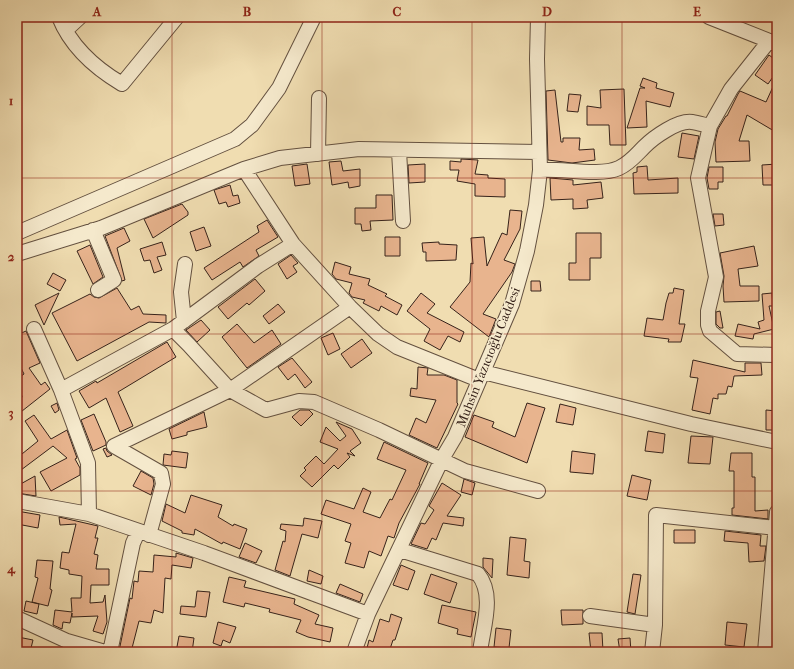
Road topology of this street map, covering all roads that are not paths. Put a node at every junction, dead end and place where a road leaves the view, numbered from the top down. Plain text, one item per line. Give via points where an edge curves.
1 (59, 17) edge
2 (80, 17) edge
3 (177, 17) edge
4 (314, 17) edge
5 (538, 17) edge
6 (709, 17) edge
7 (66, 30) junction
8 (773, 42) edge
9 (319, 98) dead end
10 (710, 126) junction
11 (399, 151) junction
12 (539, 152) junction
13 (318, 154) junction
14 (244, 169) junction
15 (540, 170) junction
16 (403, 222) dead end
17 (93, 230) junction
18 (17, 233) edge
19 (293, 244) junction
20 (17, 254) edge
21 (185, 264) dead end
22 (98, 290) dead end
23 (350, 307) junction
24 (184, 321) junction
25 (34, 329) dead end
26 (173, 330) junction
27 (777, 355) edge
28 (481, 376) junction
29 (61, 390) junction
30 (230, 390) junction
31 (777, 442) edge
32 (442, 459) junction
33 (538, 491) dead end
34 (17, 501) edge
35 (777, 512) edge
36 (89, 514) junction
37 (776, 528) junction
38 (144, 534) junction
39 (400, 550) junction
40 (368, 614) junction
41 (590, 616) dead end
42 (17, 618) edge
43 (655, 625) junction
44 (105, 652) edge
45 (110, 652) edge
46 (354, 652) edge
47 (480, 652) edge
48 (652, 652) edge
49 (765, 652) edge

1 - 7 street
2 - 7 street
3 - 7 street via 122,84 88,60
4 - 18 street via 279,88 252,125 235,139
5 - 12 street, Muhsin Yazıcıoğlu Caddesi
6 - 8 street
8 - 10 street via 731,89
9 - 13 street
10 - 15 street via 691,122 675,125 618,169 586,172
10 - 27 street via 698,178 716,277 708,311 708,325 710,331 737,354
11 - 12 street
11 - 13 street via 359,149
11 - 16 street
12 - 15 street, Muhsin Yazıcıoğlu Caddesi
13 - 14 street via 280,158
14 - 17 street
14 - 19 street
15 - 28 street, Muhsin Yazıcıoğlu Caddesi via 527,251 512,304
17 - 20 street
17 - 22 street via 114,280
19 - 23 street
19 - 24 street via 258,266
21 - 24 street via 181,292
23 - 28 street via 378,334 397,347
23 - 30 street
24 - 26 street
25 - 29 street
26 - 29 street
26 - 30 street
28 - 31 street
28 - 32 street, Muhsin Yazıcıoğlu Caddesi via 455,437
29 - 36 street via 88,463
30 - 32 street via 266,410 299,401 314,402
30 - 38 street via 114,446 161,473 163,484
32 - 33 street via 466,471
32 - 39 street, Muhsin Yazıcıoğlu Caddesi
34 - 36 street
35 - 37 street
36 - 38 street
37 - 43 street via 656,515
37 - 49 street
38 - 40 street via 204,553
38 - 45 street via 133,543
39 - 40 street, Muhsin Yazıcıoğlu Caddesi
39 - 47 street via 478,574 482,578 487,598
40 - 46 street, Muhsin Yazıcıoğlu Caddesi
41 - 43 street
42 - 44 street via 67,641
43 - 48 street

